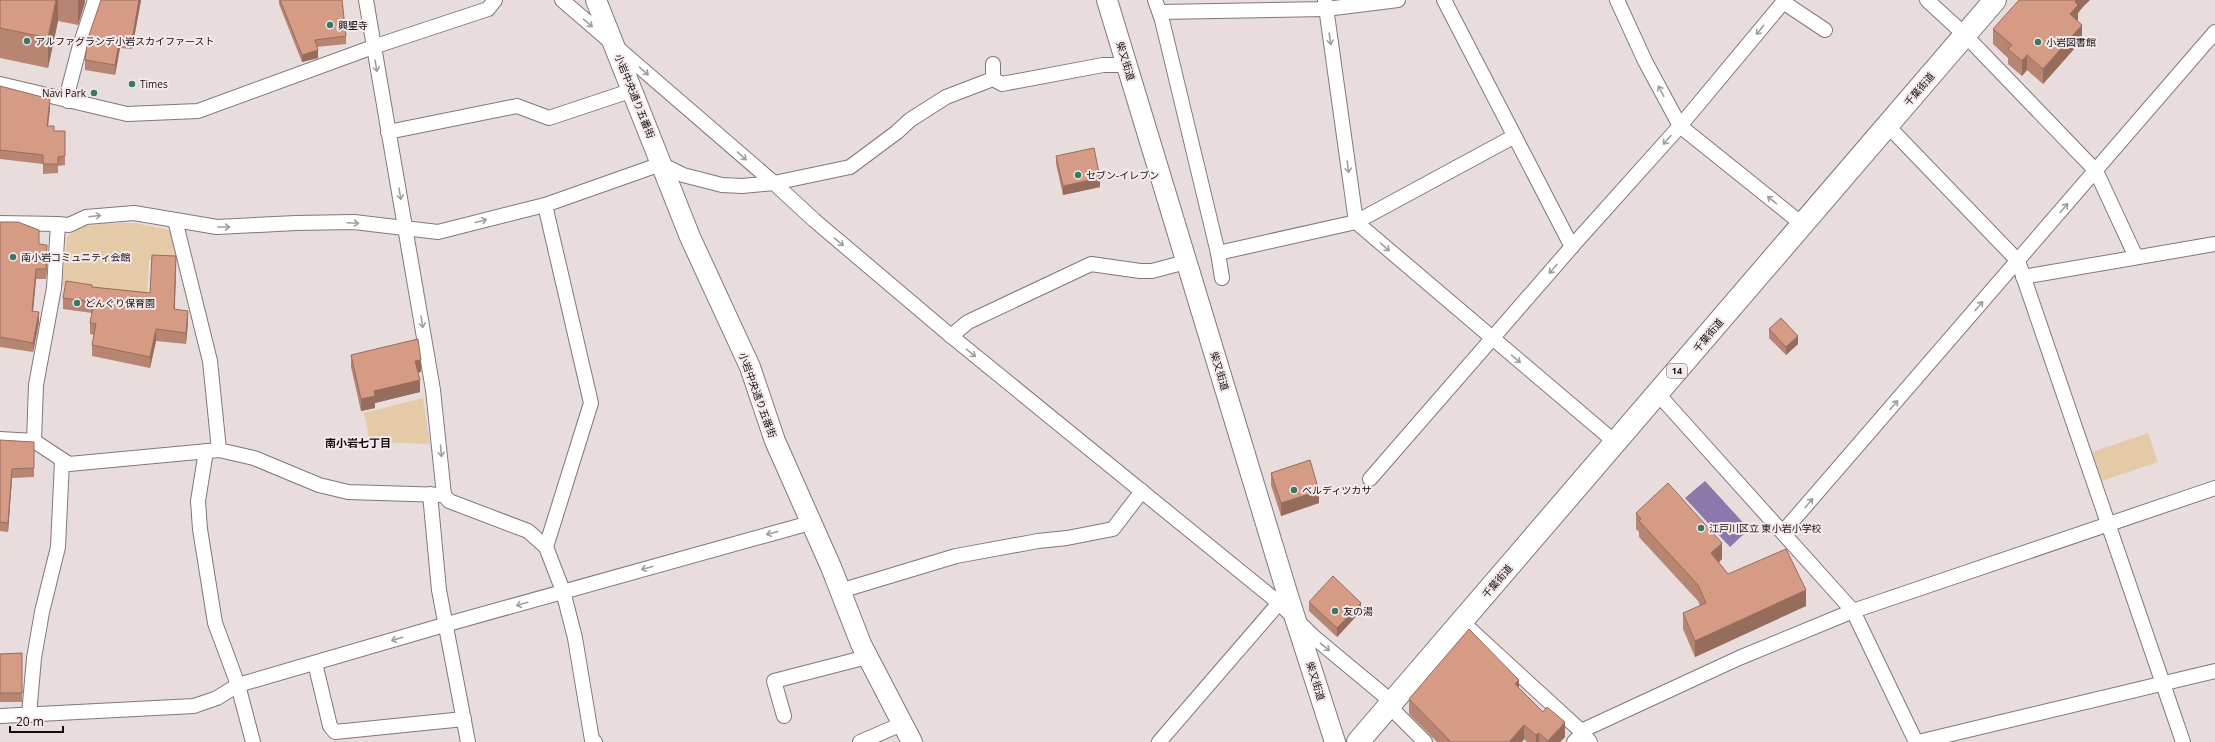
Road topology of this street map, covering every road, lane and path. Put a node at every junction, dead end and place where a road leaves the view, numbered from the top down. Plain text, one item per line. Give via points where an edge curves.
1 (95, 0) edge
2 (366, 0) edge
3 (495, 0) edge
4 (562, 0) edge
5 (596, 0) edge
6 (1107, 0) edge
7 (1398, 0) edge
8 (1444, 0) edge
9 (1617, 0) edge
10 (1927, 0) edge
11 (1995, 0) edge
12 (1784, 1) edge
13 (1326, 5) edge
14 (1158, 6) edge
15 (1825, 30) dead end
16 (2215, 32) edge
17 (1965, 35) junction
18 (614, 45) junction
19 (373, 47) junction
20 (994, 64) dead end
21 (1127, 65) junction
22 (994, 79) junction
23 (0, 84) edge
24 (632, 90) junction
25 (68, 101) junction
26 (1887, 125) junction
27 (1680, 126) junction
28 (388, 132) junction
29 (1513, 137) junction
30 (661, 164) junction
31 (2096, 171) junction
32 (774, 183) junction
33 (545, 205) junction
34 (175, 220) junction
35 (0, 222) edge
36 (1356, 222) junction
37 (58, 224) junction
38 (1802, 224) junction
39 (406, 228) junction
40 (2215, 244) edge
41 (1572, 247) junction
42 (1218, 253) junction
43 (2136, 258) junction
44 (2018, 261) junction
45 (1186, 262) junction
46 (2023, 277) junction
47 (1222, 278) dead end
48 (951, 336) junction
49 (1492, 339) junction
50 (1658, 394) junction
51 (0, 439) edge
52 (34, 441) junction
53 (1616, 443) junction
54 (213, 451) junction
55 (62, 461) junction
56 (1370, 479) dead end
57 (2215, 488) edge
58 (1142, 491) junction
59 (430, 494) junction
60 (444, 495) junction
61 (810, 523) junction
62 (2108, 524) junction
63 (1783, 532) junction
64 (546, 547) junction
65 (563, 591) junction
66 (840, 591) junction
67 (1279, 603) junction
68 (1853, 611) junction
69 (1297, 621) junction
70 (1461, 621) junction
71 (444, 625) junction
72 (867, 657) junction
73 (315, 663) junction
74 (2215, 670) edge
75 (2162, 683) junction
76 (238, 685) junction
77 (1391, 704) junction
78 (29, 715) junction
79 (0, 716) edge
80 (784, 716) dead end
81 (464, 719) junction
82 (902, 724) junction
83 (336, 737) edge
84 (1582, 737) edge
85 (592, 741) edge
86 (253, 742) edge
87 (468, 742) edge
88 (860, 742) edge
89 (912, 742) edge
90 (1160, 742) edge
91 (1335, 742) edge
92 (1358, 742) edge
93 (1425, 742) edge
94 (1917, 742) edge
95 (2182, 742) edge

1 - 25 street via 79,48
2 - 19 street
3 - 19 street via 488,9
4 -> 18 street
5 - 18 street, 小岩中央通り五番街
6 - 21 street, 柴又街道
7 - 13 street
8 - 29 street
27 -> 9 street via 1645,61
10 - 17 street
11 - 17 highway, 千葉街道 / 14
12 - 15 street
12 -> 27 street
13 - 14 street
13 -> 36 street
14 - 42 street
16 - 31 street
17 - 26 highway, 千葉街道 / 14
17 - 31 street
18 - 24 street, 小岩中央通り五番街
18 -> 32 street
19 - 25 street via 198,111 127,114
19 -> 28 street
20 - 22 street
21 - 22 street via 1102,65 1002,84
21 - 45 street, 柴又街道
22 - 32 street via 946,97 910,120 850,167
23 - 25 street
24 - 28 street via 549,118 517,106
24 - 30 street, 小岩中央通り五番街
26 - 38 highway, 千葉街道 / 14
26 - 44 street
38 -> 27 street
27 -> 41 street
28 -> 39 street
29 - 36 street
29 - 41 street
30 - 32 street via 683,175 722,185
30 - 33 street
30 - 61 street, 小岩中央通り五番街 via 690,237 750,367 775,441
31 - 43 street
44 -> 31 street
32 -> 48 street
39 -> 33 street via 438,232
33 - 64 street via 591,403
37 -> 34 street via 69,225 86,217 109,214 134,214
34 -> 39 street via 217,227 296,222 354,222
34 - 54 street via 210,361
35 - 37 street
36 - 42 street
36 -> 49 street
37 - 52 street via 54,288 36,385
38 - 50 highway, 千葉街道 / 14
39 -> 60 street via 434,397
40 - 43 street
41 -> 49 street
42 - 47 street
43 - 46 street
44 - 46 street
63 -> 44 street
45 - 48 street via 1152,271 1091,264 968,322
45 - 69 street, 柴又街道
46 - 62 street
48 -> 58 street
49 -> 53 street
49 - 56 street
50 - 53 highway, 千葉街道 / 14
50 - 63 street
51 - 52 street
52 - 55 street
53 - 70 highway, 千葉街道 / 14
54 - 55 street via 69,464
54 - 59 street via 254,458 319,485 348,492
54 - 76 street via 198,500 200,529 215,623
55 - 78 street via 58,547 34,658
57 - 62 street
58 - 66 street via 1112,528 956,556
58 - 67 street
59 - 60 street
59 - 71 street via 435,567
60 - 64 street via 449,500 528,531
61 -> 65 street
61 - 66 street, 小岩中央通り五番街
62 - 68 street
62 - 75 street
63 - 68 street
64 - 65 street
65 -> 71 street
65 - 85 street via 575,638
66 - 72 street, 小岩中央通り五番街
67 - 69 street
67 - 90 street
68 - 84 street via 1739,658
68 - 94 street
69 -> 77 street
69 - 91 street, 柴又街道
70 - 77 highway, 千葉街道 / 14
70 - 84 street
71 -> 73 street
71 - 81 street
72 - 80 street via 774,681
72 - 82 street, 小岩中央通り五番街
73 - 76 street
73 - 83 street via 330,726
74 - 75 street
75 - 94 street
75 - 95 street
76 - 78 street via 217,698 194,706
76 - 86 street
77 - 92 highway, 千葉街道 / 14
77 - 93 street
78 - 79 street
81 - 83 street
81 - 87 street
82 - 88 street
82 - 89 street, 小岩中央通り五番街

